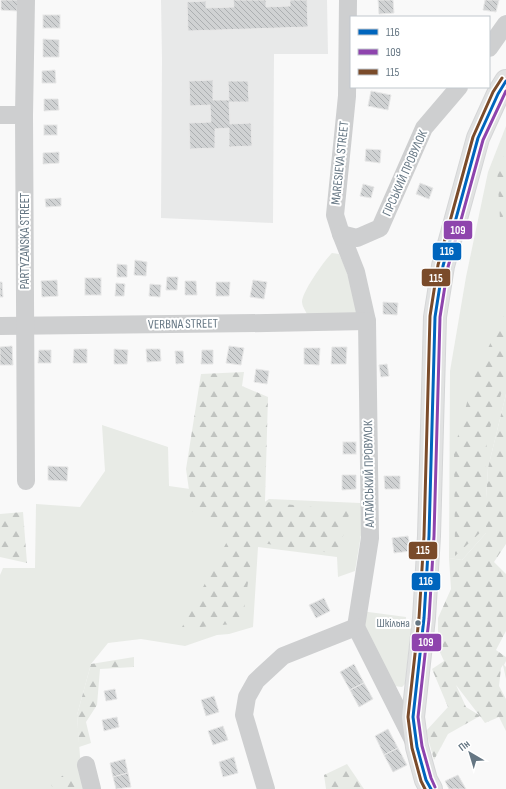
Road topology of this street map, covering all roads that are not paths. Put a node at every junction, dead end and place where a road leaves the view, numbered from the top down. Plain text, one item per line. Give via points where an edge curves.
1 (26, 0) edge
2 (348, 0) edge
3 (506, 24) edge
4 (490, 47) edge
5 (506, 81) edge
6 (458, 88) edge
7 (0, 115) edge
8 (24, 115) junction
9 (341, 234) junction
10 (367, 320) junction
11 (0, 326) edge
12 (26, 326) junction
13 (26, 481) dead end
14 (356, 627) junction
15 (417, 747) junction
16 (86, 764) dead end
17 (92, 789) edge
18 (266, 789) edge
19 (431, 789) edge

1 - 8 street, PARTYZANSKA STREET
2 - 9 street, MARESIEVA STREET via 347,96 335,215
3 - 4 street
5 - 15 main road via 478,138 443,266 435,317 427,566 413,717
6 - 9 street, ГІРСЬКИЙ ПРОВУЛОК via 424,128 380,228 357,238
7 - 8 street
8 - 12 street, PARTYZANSKA STREET
9 - 10 street, MARESIEVA STREET via 356,272
10 - 12 street, VERBNA STREET
10 - 14 street, АЛТАЙСЬКИЙ ПРОВУЛОК via 370,538
11 - 12 street, VERBNA STREET
12 - 13 street, PARTYZANSKA STREET
14 - 15 street
14 - 18 street via 283,656 256,681 247,697 244,715
15 - 19 main road via 424,775
16 - 17 street

